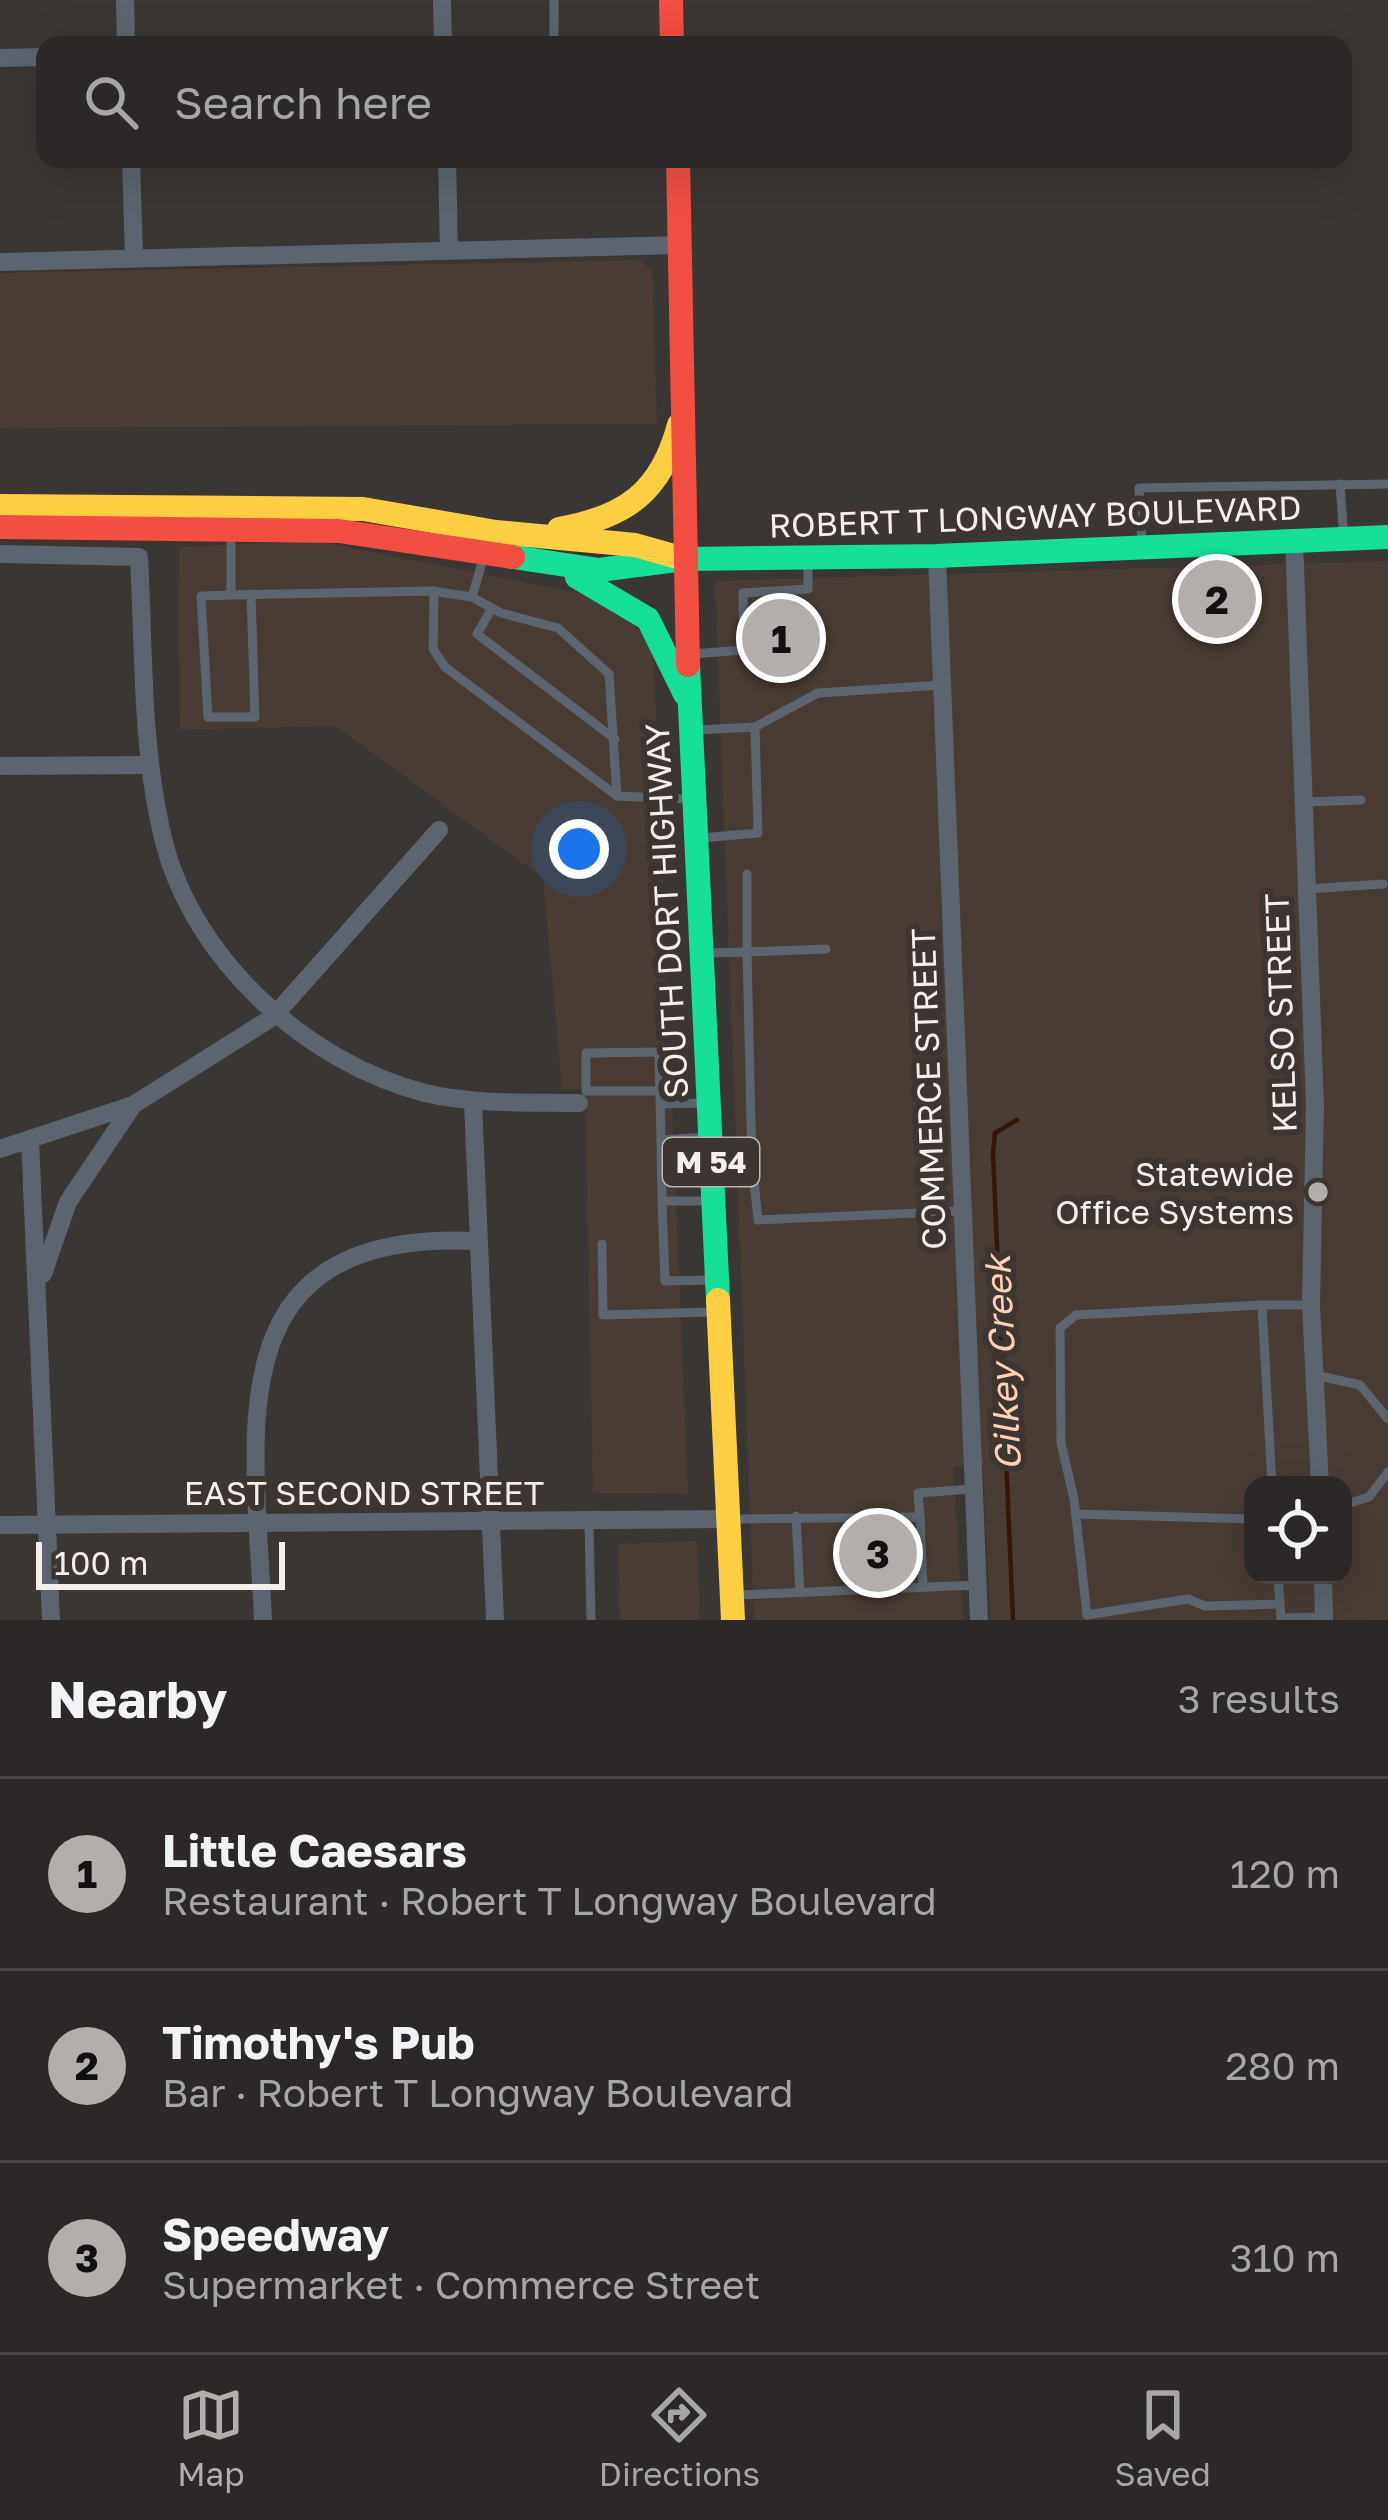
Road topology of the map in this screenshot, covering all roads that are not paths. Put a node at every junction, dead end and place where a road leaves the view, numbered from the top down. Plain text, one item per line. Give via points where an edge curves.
1 (125, 0) edge
2 (442, 0) edge
3 (554, 0) edge
4 (671, 0) edge
5 (126, 36) edge
6 (443, 36) edge
7 (554, 36) edge
8 (672, 36) edge
9 (36, 57) edge
10 (0, 58) edge
11 (130, 168) edge
12 (446, 168) edge
13 (678, 168) edge
14 (682, 245) junction
15 (449, 250) junction
16 (134, 258) junction
17 (0, 262) edge
18 (681, 417) junction
19 (1340, 484) junction
20 (1388, 484) edge
21 (0, 506) edge
22 (231, 520) junction
23 (0, 527) edge
24 (496, 532) junction
25 (1388, 537) edge
26 (1344, 538) junction
27 (1294, 540) junction
28 (1142, 544) junction
29 (0, 554) edge
30 (484, 556) junction
31 (937, 556) junction
32 (808, 557) junction
33 (757, 558) junction
34 (684, 559) junction
35 (553, 566) junction
36 (434, 591) junction
37 (757, 592) junction
38 (251, 594) junction
39 (231, 595) junction
40 (472, 597) junction
41 (492, 608) junction
42 (687, 655) junction
43 (942, 685) junction
44 (688, 704) junction
45 (755, 727) junction
46 (690, 730) junction
47 (615, 739) junction
48 (149, 765) junction
49 (0, 766) edge
50 (617, 796) junction
51 (693, 800) junction
52 (1360, 800) dead end
53 (1304, 802) junction
54 (439, 830) dead end
55 (695, 838) junction
56 (747, 874) dead end
57 (1383, 884) dead end
58 (1307, 889) junction
59 (826, 949) dead end
60 (747, 952) junction
61 (701, 953) junction
62 (273, 1017) junction
63 (659, 1091) junction
64 (473, 1102) junction
65 (579, 1103) dead end
66 (708, 1103) junction
67 (660, 1104) junction
68 (133, 1105) junction
69 (710, 1137) junction
70 (661, 1140) junction
71 (30, 1141) junction
72 (0, 1149) edge
73 (752, 1162) junction
74 (711, 1164) junction
75 (662, 1201) junction
76 (713, 1201) junction
77 (963, 1211) junction
78 (477, 1241) junction
79 (602, 1244) dead end
80 (717, 1280) junction
81 (39, 1287) junction
82 (1262, 1305) junction
83 (1311, 1305) junction
84 (718, 1312) junction
85 (1315, 1375) junction
86 (1388, 1419) edge
87 (1388, 1472) edge
88 (1272, 1476) edge
89 (1320, 1476) edge
90 (974, 1490) junction
91 (1352, 1502) edge
92 (1075, 1514) junction
93 (796, 1516) junction
94 (920, 1517) junction
95 (1244, 1519) edge
96 (729, 1520) junction
97 (490, 1521) junction
98 (589, 1521) junction
99 (258, 1523) junction
100 (47, 1525) junction
101 (0, 1526) edge
102 (1279, 1584) edge
103 (1323, 1584) edge
104 (978, 1585) junction
105 (923, 1587) junction
106 (800, 1592) junction
107 (1280, 1604) junction
108 (732, 1608) edge
109 (1324, 1618) edge
110 (51, 1620) edge
111 (263, 1620) edge
112 (495, 1620) edge
113 (591, 1620) edge
114 (979, 1620) edge

1 - 5 street
2 - 6 street
3 - 7 lane
4 - 8 street
9 - 10 street
11 - 16 street
12 - 15 street
13 - 14 street, M 54
14 - 15 street
14 - 18 street, M 54
15 - 16 street
16 - 17 street
18 - 24 street via 656,482 620,517
18 - 34 street, M 54
19 - 20 lane
19 - 26 lane
19 - 28 lane via 1139,488
21 - 22 street, ROBERT T LONGWAY BOULEVARD
22 - 23 street, ROBERT T LONGWAY BOULEVARD
22 - 24 street, ROBERT T LONGWAY BOULEVARD via 363,508
22 - 30 street, ROBERT T LONGWAY BOULEVARD
22 - 39 lane
24 - 34 street, ROBERT T LONGWAY BOULEVARD via 635,545
25 - 26 street, ROBERT T LONGWAY BOULEVARD
26 - 27 street, ROBERT T LONGWAY BOULEVARD
27 - 28 street, ROBERT T LONGWAY BOULEVARD
27 - 53 street, KELSO STREET
28 - 31 street, ROBERT T LONGWAY BOULEVARD
29 - 48 street via 139,557
30 - 35 street, ROBERT T LONGWAY BOULEVARD
30 - 40 lane
31 - 32 street, ROBERT T LONGWAY BOULEVARD
31 - 43 street, COMMERCE STREET
32 - 33 street, ROBERT T LONGWAY BOULEVARD
32 - 37 lane via 808,589
33 - 34 street, ROBERT T LONGWAY BOULEVARD
33 - 37 lane
34 - 35 street, ROBERT T LONGWAY BOULEVARD via 629,570
34 - 42 street, SOUTH DORT HIGHWAY / M 54
35 - 44 street via 639,607 670,654
36 - 38 lane
36 - 40 lane
36 - 50 lane via 433,649 445,667
37 - 42 lane via 742,593 744,650
38 - 39 lane
38 - 39 lane via 255,717 208,717 201,596
40 - 41 lane
41 - 47 lane via 558,628 609,674
41 - 47 lane via 477,634
42 - 44 street, SOUTH DORT HIGHWAY / M 54
43 - 45 lane via 818,693
43 - 77 street, COMMERCE STREET
44 - 46 street, SOUTH DORT HIGHWAY / M 54
45 - 46 lane
45 - 55 lane via 758,833
46 - 51 street, SOUTH DORT HIGHWAY / M 54
47 - 50 lane
48 - 49 street
48 - 62 street via 164,843 192,910
50 - 51 lane
51 - 55 street, SOUTH DORT HIGHWAY / M 54
52 - 53 lane
53 - 58 street, KELSO STREET
54 - 62 street
55 - 61 street, SOUTH DORT HIGHWAY / M 54
56 - 60 lane
57 - 58 lane
58 - 83 street, KELSO STREET
59 - 60 lane
60 - 61 lane
60 - 73 lane
61 - 66 street, SOUTH DORT HIGHWAY / M 54
62 - 64 street via 370,1072
62 - 68 street
63 - 63 lane via 658,1052 586,1052 586,1091
63 - 67 lane
64 - 65 street
64 - 78 street
66 - 67 lane
66 - 69 street, SOUTH DORT HIGHWAY / M 54
67 - 70 lane
68 - 71 street
68 - 81 street via 68,1202
69 - 70 lane
69 - 74 street, SOUTH DORT HIGHWAY / M 54
70 - 75 lane
71 - 72 street
71 - 81 street
73 - 74 lane
73 - 77 lane via 758,1220
74 - 76 street, SOUTH DORT HIGHWAY / M 54
75 - 76 lane
75 - 80 lane via 665,1281
76 - 80 street, SOUTH DORT HIGHWAY / M 54
77 - 90 street, COMMERCE STREET
78 - 97 street
78 - 99 street via 388,1245 339,1262 298,1296 268,1338 255,1392
79 - 84 lane via 603,1315
80 - 84 street, SOUTH DORT HIGHWAY / M 54
81 - 100 street
82 - 83 lane
82 - 88 lane
82 - 92 lane via 1065,1321 1061,1443
83 - 85 street, KELSO STREET
84 - 96 street, SOUTH DORT HIGHWAY / M 54
85 - 86 lane via 1360,1385
85 - 89 street, KELSO STREET
87 - 91 lane via 1369,1496
90 - 94 lane via 918,1493
90 - 104 street, COMMERCE STREET
92 - 95 lane
92 - 107 lane via 1087,1615 1187,1599 1204,1606
93 - 94 lane
93 - 96 lane
93 - 106 lane
94 - 105 lane
96 - 98 street, EAST SECOND STREET
96 - 108 street, SOUTH DORT HIGHWAY / M 54
97 - 98 street, EAST SECOND STREET
97 - 99 street, EAST SECOND STREET
97 - 112 street
98 - 113 lane
99 - 100 street, EAST SECOND STREET
99 - 111 street
100 - 101 street, EAST SECOND STREET
100 - 110 street
102 - 107 lane
103 - 109 street
104 - 105 lane
104 - 114 street, COMMERCE STREET
105 - 106 lane
106 - 108 lane
107 - 109 lane via 1281,1618

